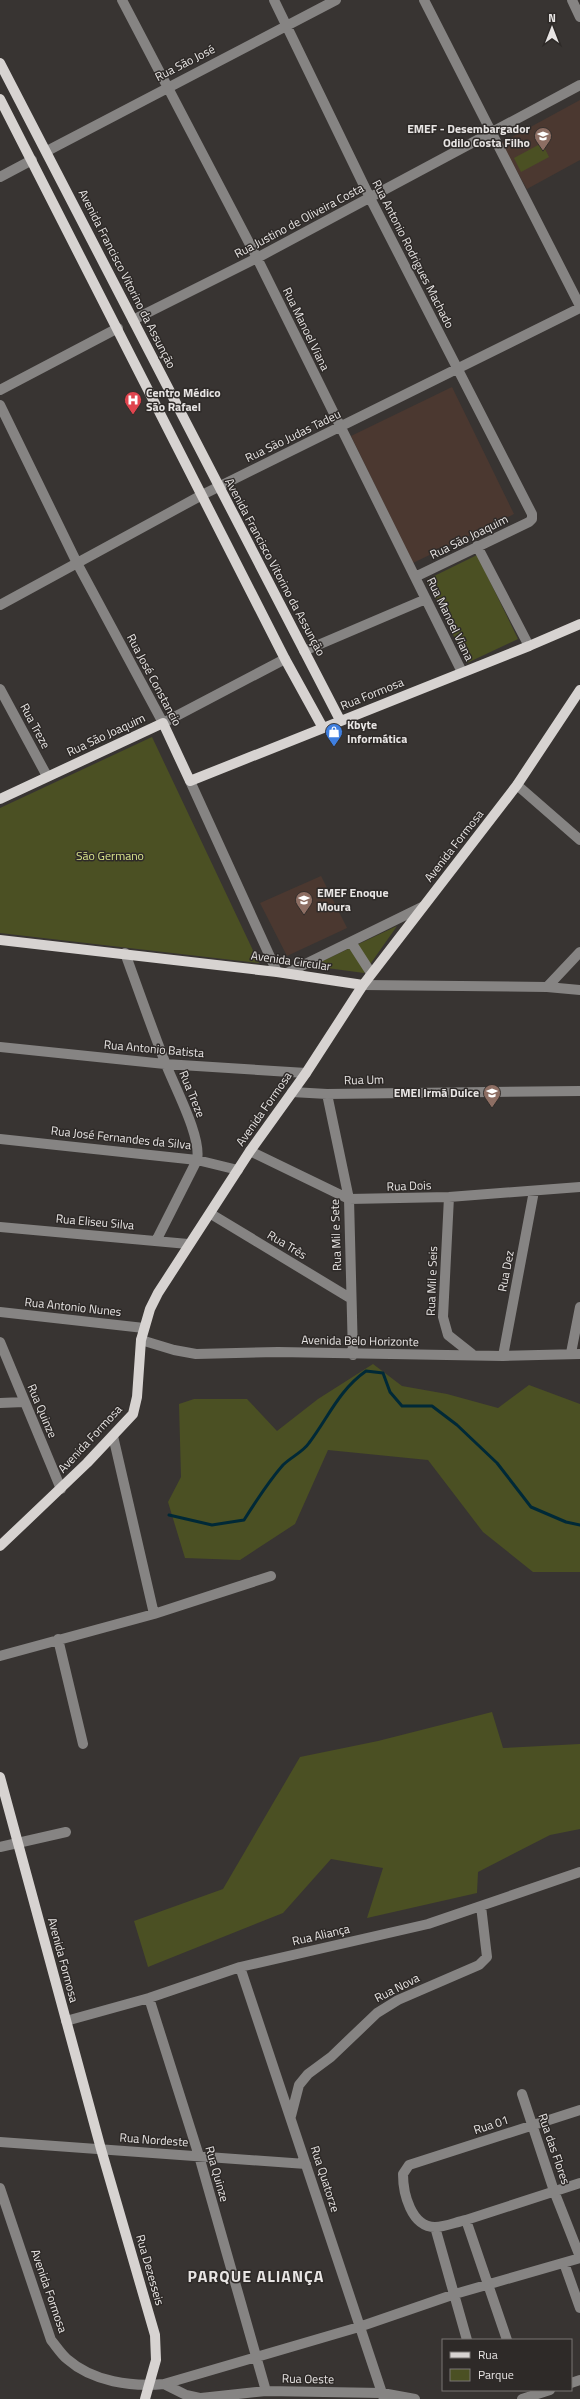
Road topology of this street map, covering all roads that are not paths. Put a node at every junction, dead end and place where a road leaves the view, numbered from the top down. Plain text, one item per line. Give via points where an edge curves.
1 (122, 0) edge
2 (274, 0) edge
3 (336, 0) edge
4 (424, 0) edge
5 (572, 0) edge
6 (580, 16) edge
7 (287, 25) junction
8 (0, 63) edge
9 (580, 85) edge
10 (168, 87) junction
11 (16, 93) junction
12 (0, 100) edge
13 (491, 134) junction
14 (47, 151) junction
15 (32, 160) junction
16 (0, 177) edge
17 (370, 198) junction
18 (90, 236) junction
19 (75, 243) junction
20 (257, 258) junction
21 (580, 307) edge
22 (133, 320) junction
23 (118, 328) junction
24 (457, 369) junction
25 (0, 390) edge
26 (0, 405) edge
27 (341, 428) junction
28 (218, 487) junction
29 (202, 495) junction
30 (532, 518) joint
31 (477, 546) junction
32 (77, 563) junction
33 (415, 577) junction
34 (426, 598) junction
35 (0, 605) edge
36 (580, 624) edge
37 (529, 646) junction
38 (304, 651) junction
39 (286, 659) junction
40 (462, 672) junction
41 (0, 689) edge
42 (580, 690) edge
43 (340, 720) junction
44 (162, 723) junction
45 (323, 728) junction
46 (47, 776) junction
47 (190, 781) junction
48 (517, 785) junction
49 (0, 799) edge
50 (580, 840) edge
51 (422, 907) junction
52 (0, 940) edge
53 (351, 942) junction
54 (580, 952) edge
55 (125, 953) junction
56 (282, 972) junction
57 (371, 973) junction
58 (363, 985) junction
59 (547, 987) junction
60 (580, 990) edge
61 (0, 1048) edge
62 (165, 1064) junction
63 (306, 1073) junction
64 (580, 1091) edge
65 (292, 1092) junction
66 (326, 1094) junction
67 (0, 1139) edge
68 (250, 1151) junction
69 (197, 1160) junction
70 (238, 1170) junction
71 (580, 1187) edge
72 (534, 1191) junction
73 (449, 1197) junction
74 (349, 1199) junction
75 (211, 1214) junction
76 (0, 1227) edge
77 (156, 1241) junction
78 (188, 1244) junction
79 (350, 1298) junction
80 (580, 1307) edge
81 (0, 1312) edge
82 (144, 1328) junction
83 (141, 1340) junction
84 (0, 1342) edge
85 (575, 1353) edge
86 (353, 1354) junction
87 (472, 1354) junction
88 (502, 1356) junction
89 (24, 1402) junction
90 (0, 1403) edge
91 (113, 1436) junction
92 (61, 1489) junction
93 (0, 1546) edge
94 (271, 1576) dead end
95 (154, 1614) junction
96 (58, 1639) junction
97 (0, 1656) edge
98 (83, 1744) dead end
99 (0, 1777) edge
100 (66, 1832) dead end
101 (18, 1842) junction
102 (0, 1847) edge
103 (580, 1872) edge
104 (481, 1906) junction
105 (240, 1967) junction
106 (149, 1998) junction
107 (66, 2020) junction
108 (522, 2094) dead end
109 (580, 2110) edge
110 (290, 2118) junction
111 (532, 2125) junction
112 (0, 2142) edge
113 (101, 2149) junction
114 (199, 2156) junction
115 (306, 2164) junction
116 (580, 2183) edge
117 (0, 2188) edge
118 (554, 2191) junction
119 (466, 2220) junction
120 (435, 2227) junction
121 (580, 2258) edge
122 (564, 2263) junction
123 (487, 2285) junction
124 (455, 2294) junction
125 (580, 2308) edge
126 (359, 2327) junction
127 (467, 2339) edge
128 (507, 2339) edge
129 (256, 2358) junction
130 (164, 2384) junction
131 (150, 2385) junction
132 (266, 2391) junction
133 (546, 2391) edge
134 (235, 2396) edge
135 (306, 2396) edge
136 (383, 2396) edge
137 (526, 2396) edge
138 (202, 2398) edge
139 (145, 2399) edge
140 (415, 2399) edge

1 - 10 street, Rua Manoel Viana
2 - 7 street, Rua Antonio Rodrigues Machado
3 - 7 street, Rua São José
4 - 13 street
5 - 6 street
7 - 10 street, Rua São José
7 - 17 street, Rua Antonio Rodrigues Machado
8 - 11 main road, Avenida Francisco Vitorino da Assunção
9 - 13 street, Rua Justino de Oliveira Costa
10 - 14 street, Rua São José
10 - 20 street, Rua Manoel Viana
11 - 12 main road
11 - 14 main road, Avenida Francisco Vitorino da Assunção
12 - 15 main road
13 - 17 street, Rua Justino de Oliveira Costa
13 - 21 street
14 - 18 main road, Avenida Francisco Vitorino da Assunção
15 - 16 street
15 - 19 main road
17 - 20 street, Rua Justino de Oliveira Costa
17 - 24 street, Rua Antonio Rodrigues Machado
18 - 19 main road
18 - 22 main road, Avenida Francisco Vitorino da Assunção
19 - 23 main road
20 - 22 street, Rua Justino de Oliveira Costa
20 - 27 street, Rua Manoel Viana
21 - 24 street, Rua São Judas Tadeu
22 - 28 main road, Avenida Francisco Vitorino da Assunção
23 - 25 street
23 - 29 main road
24 - 27 street, Rua São Judas Tadeu
24 - 30 street, Rua Antonio Rodrigues Machado via 532,513
26 - 32 street, Rua José Constancio
27 - 28 street, Rua São Judas Tadeu
27 - 33 street, Rua Manoel Viana
28 - 29 street, Rua São Judas Tadeu
28 - 38 main road, Avenida Francisco Vitorino da Assunção
29 - 32 street, Rua São Judas Tadeu
29 - 39 main road
30 - 31 street, Rua São Joaquim via 529,522
31 - 33 street, Rua São Joaquim
31 - 37 street
32 - 35 street, Rua São Judas Tadeu
32 - 44 street, Rua José Constancio
33 - 34 street, Rua Manoel Viana
34 - 38 street
34 - 40 street, Rua Manoel Viana
36 - 37 main road, Rua Formosa
37 - 40 main road, Rua Formosa
38 - 43 main road, Avenida Francisco Vitorino da Assunção
39 - 44 street, Rua São Joaquim
39 - 45 main road
40 - 43 main road, Rua Formosa
41 - 46 street, Rua Treze
42 - 48 main road, Avenida Formosa
43 - 45 main road, Rua Formosa
44 - 46 main road, Rua São Joaquim
44 - 47 main road, Rua José Constancio
45 - 47 main road, Rua Formosa
46 - 49 main road, Rua São Joaquim
47 - 56 street, Rua José Constancio
48 - 50 street
48 - 51 main road, Avenida Formosa
51 - 53 street
51 - 57 main road, Avenida Formosa
52 - 55 main road, Avenida Circular
53 - 56 street
53 - 57 street
54 - 59 street
55 - 56 main road, Avenida Circular
55 - 62 street, Rua Treze
56 - 58 main road, Avenida Circular
57 - 58 main road, Avenida Formosa
58 - 59 street, Avenida Circular
58 - 63 main road, Avenida Formosa
59 - 60 street, Avenida Circular
61 - 62 street, Rua Antonio Batista
62 - 63 street, Rua Antonio Batista
62 - 69 street, Rua Treze via 195,1135
63 - 65 main road, Avenida Formosa
64 - 66 street, Rua Um
65 - 66 street, Rua Um
65 - 68 main road, Avenida Formosa
66 - 74 street, Rua Mil e Sete
67 - 69 street, Rua José Fernandes da Silva
68 - 70 main road, Avenida Formosa
68 - 74 street, Rua Dois
69 - 70 street, Rua José Fernandes da Silva
69 - 77 street, Rua Treze
70 - 75 main road, Avenida Formosa
71 - 72 street, Rua Dois
72 - 73 street, Rua Dois
72 - 88 street, Rua Dez
73 - 74 street, Rua Dois
73 - 87 street, Rua Mil e Seis via 443,1317 448,1335
74 - 79 street, Rua Mil e Sete
75 - 78 main road, Avenida Formosa
75 - 79 street, Rua Três
76 - 77 street, Rua Eliseu Silva
77 - 78 street, Rua Eliseu Silva
78 - 82 main road, Avenida Formosa via 158,1293
79 - 86 street, Rua Mil e Sete
80 - 85 street
81 - 82 street, Rua Antonio Nunes
82 - 83 main road, Avenida Formosa
83 - 86 street, Avenida Belo Horizonte via 196,1354
83 - 91 main road, Avenida Formosa via 136,1406 128,1420
84 - 89 street, Rua Quinze
85 - 88 street, Avenida Belo Horizonte
86 - 87 street, Avenida Belo Horizonte
87 - 88 street, Avenida Belo Horizonte
89 - 90 street
89 - 92 street, Rua Quinze
91 - 92 main road, Avenida Formosa
91 - 95 street
92 - 93 main road, Avenida Formosa
94 - 95 street
95 - 96 street
96 - 97 street
96 - 98 street
99 - 101 main road, Avenida Formosa
100 - 101 street
101 - 102 street
101 - 107 main road, Avenida Formosa
103 - 104 street, Rua Aliança
104 - 105 street, Rua Aliança via 428,1924
104 - 110 street, Rua Nova via 487,1957 479,1965 398,2000 377,2013 331,2057 308,2074 299,2085
105 - 106 street, Rua Aliança
105 - 110 street, Rua Quatorze
106 - 107 street, Rua Aliança
106 - 114 street, Rua Quinze
107 - 113 main road, Avenida Formosa
108 - 111 street, Rua das Flores
109 - 111 street, Rua 01
110 - 115 street, Rua Quatorze
111 - 118 street, Rua das Flores
111 - 120 street, Rua 01 via 409,2165 403,2174 407,2202 420,2222
112 - 113 street, Rua Nordeste
113 - 114 street, Rua Nordeste
113 - 131 main road, Rua Dezesseis via 155,2335 157,2353
114 - 115 street, Rua Nordeste
114 - 129 street, Rua Quinze
115 - 126 street, Rua Quatorze
116 - 118 street
117 - 131 street, Avenida Formosa via 52,2340 67,2359 93,2376
118 - 119 street
118 - 121 street, Rua das Flores
119 - 120 street
119 - 123 street
120 - 124 street
121 - 122 street, Avenida Formosa
122 - 123 street, Avenida Formosa
122 - 125 street
123 - 124 street, Avenida Formosa
123 - 128 street
124 - 126 street, Avenida Formosa
124 - 127 street
126 - 129 street, Avenida Formosa
126 - 136 street, Rua Quatorze
129 - 130 street, Avenida Formosa
129 - 132 street, Rua Quinze
130 - 131 street, Avenida Formosa
130 - 138 street, Rua Oeste via 186,2395
131 - 139 main road, Rua Dezesseis
132 - 134 street, Rua Oeste
132 - 135 street, Rua Oeste
133 - 137 street
134 - 138 street, Rua Oeste
135 - 136 street, Rua Oeste
136 - 140 street, Rua Oeste

